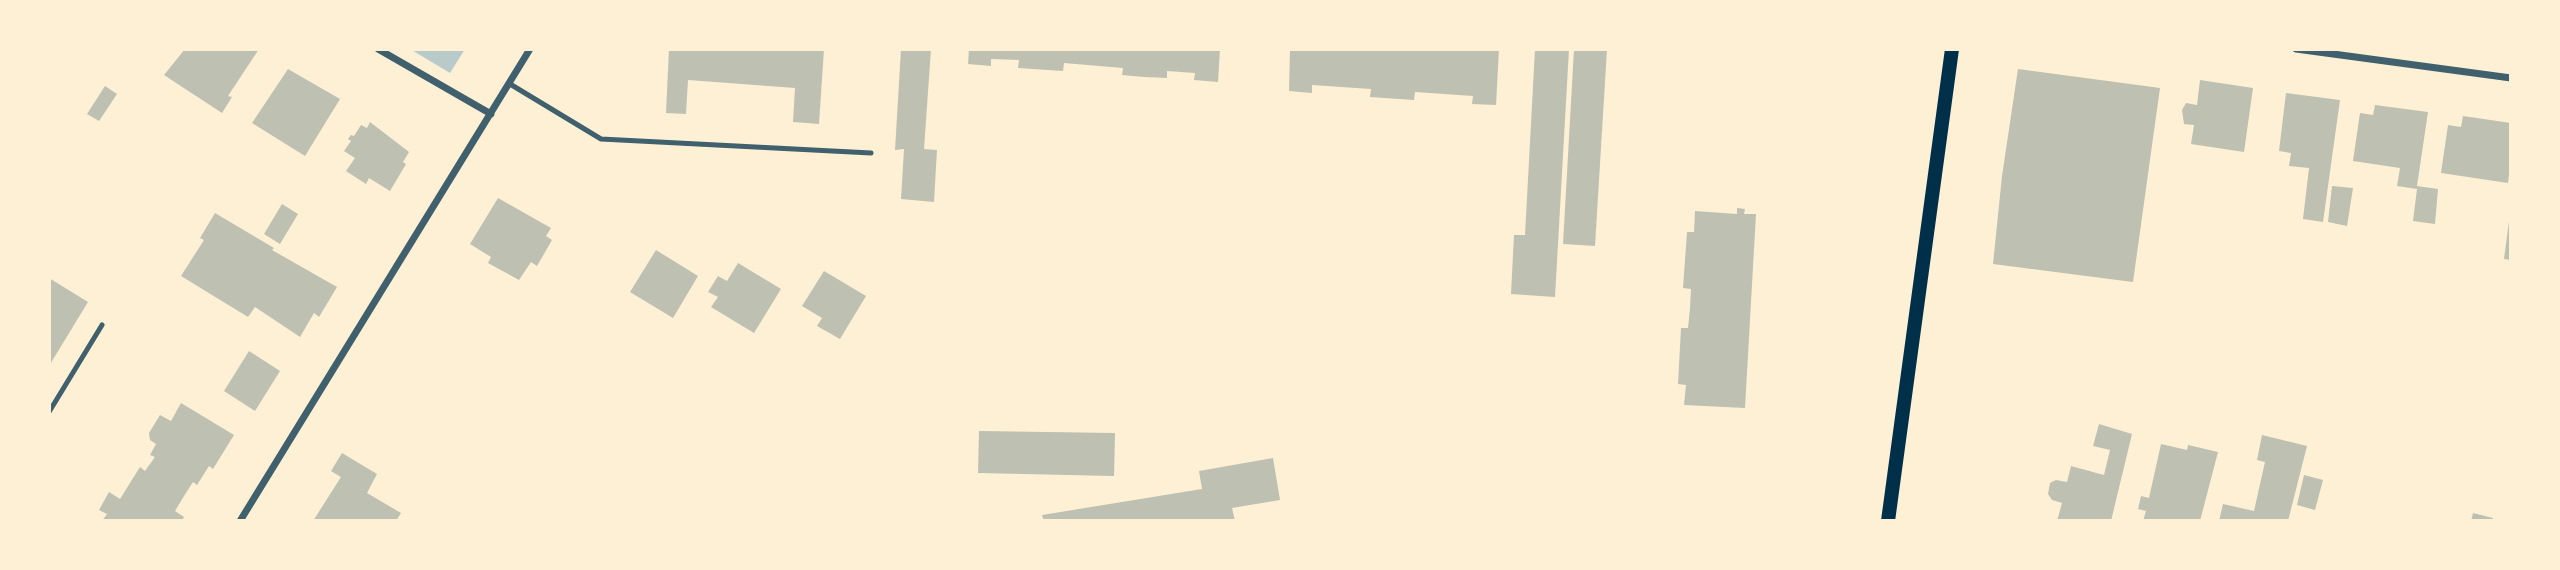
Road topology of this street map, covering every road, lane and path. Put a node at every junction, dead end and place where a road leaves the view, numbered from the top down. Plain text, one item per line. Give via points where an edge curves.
1 (378, 49) edge
2 (530, 49) edge
3 (1952, 49) edge
4 (2296, 49) edge
5 (2511, 78) edge
6 (510, 84) junction
7 (491, 114) junction
8 (871, 153) dead end
9 (102, 325) dead end
10 (49, 412) edge
11 (240, 521) edge
12 (1888, 521) edge

1 - 7 street
2 - 6 street
3 - 12 main road
4 - 5 street
6 - 7 street
6 - 8 lane via 601,139
7 - 11 street
9 - 10 lane

